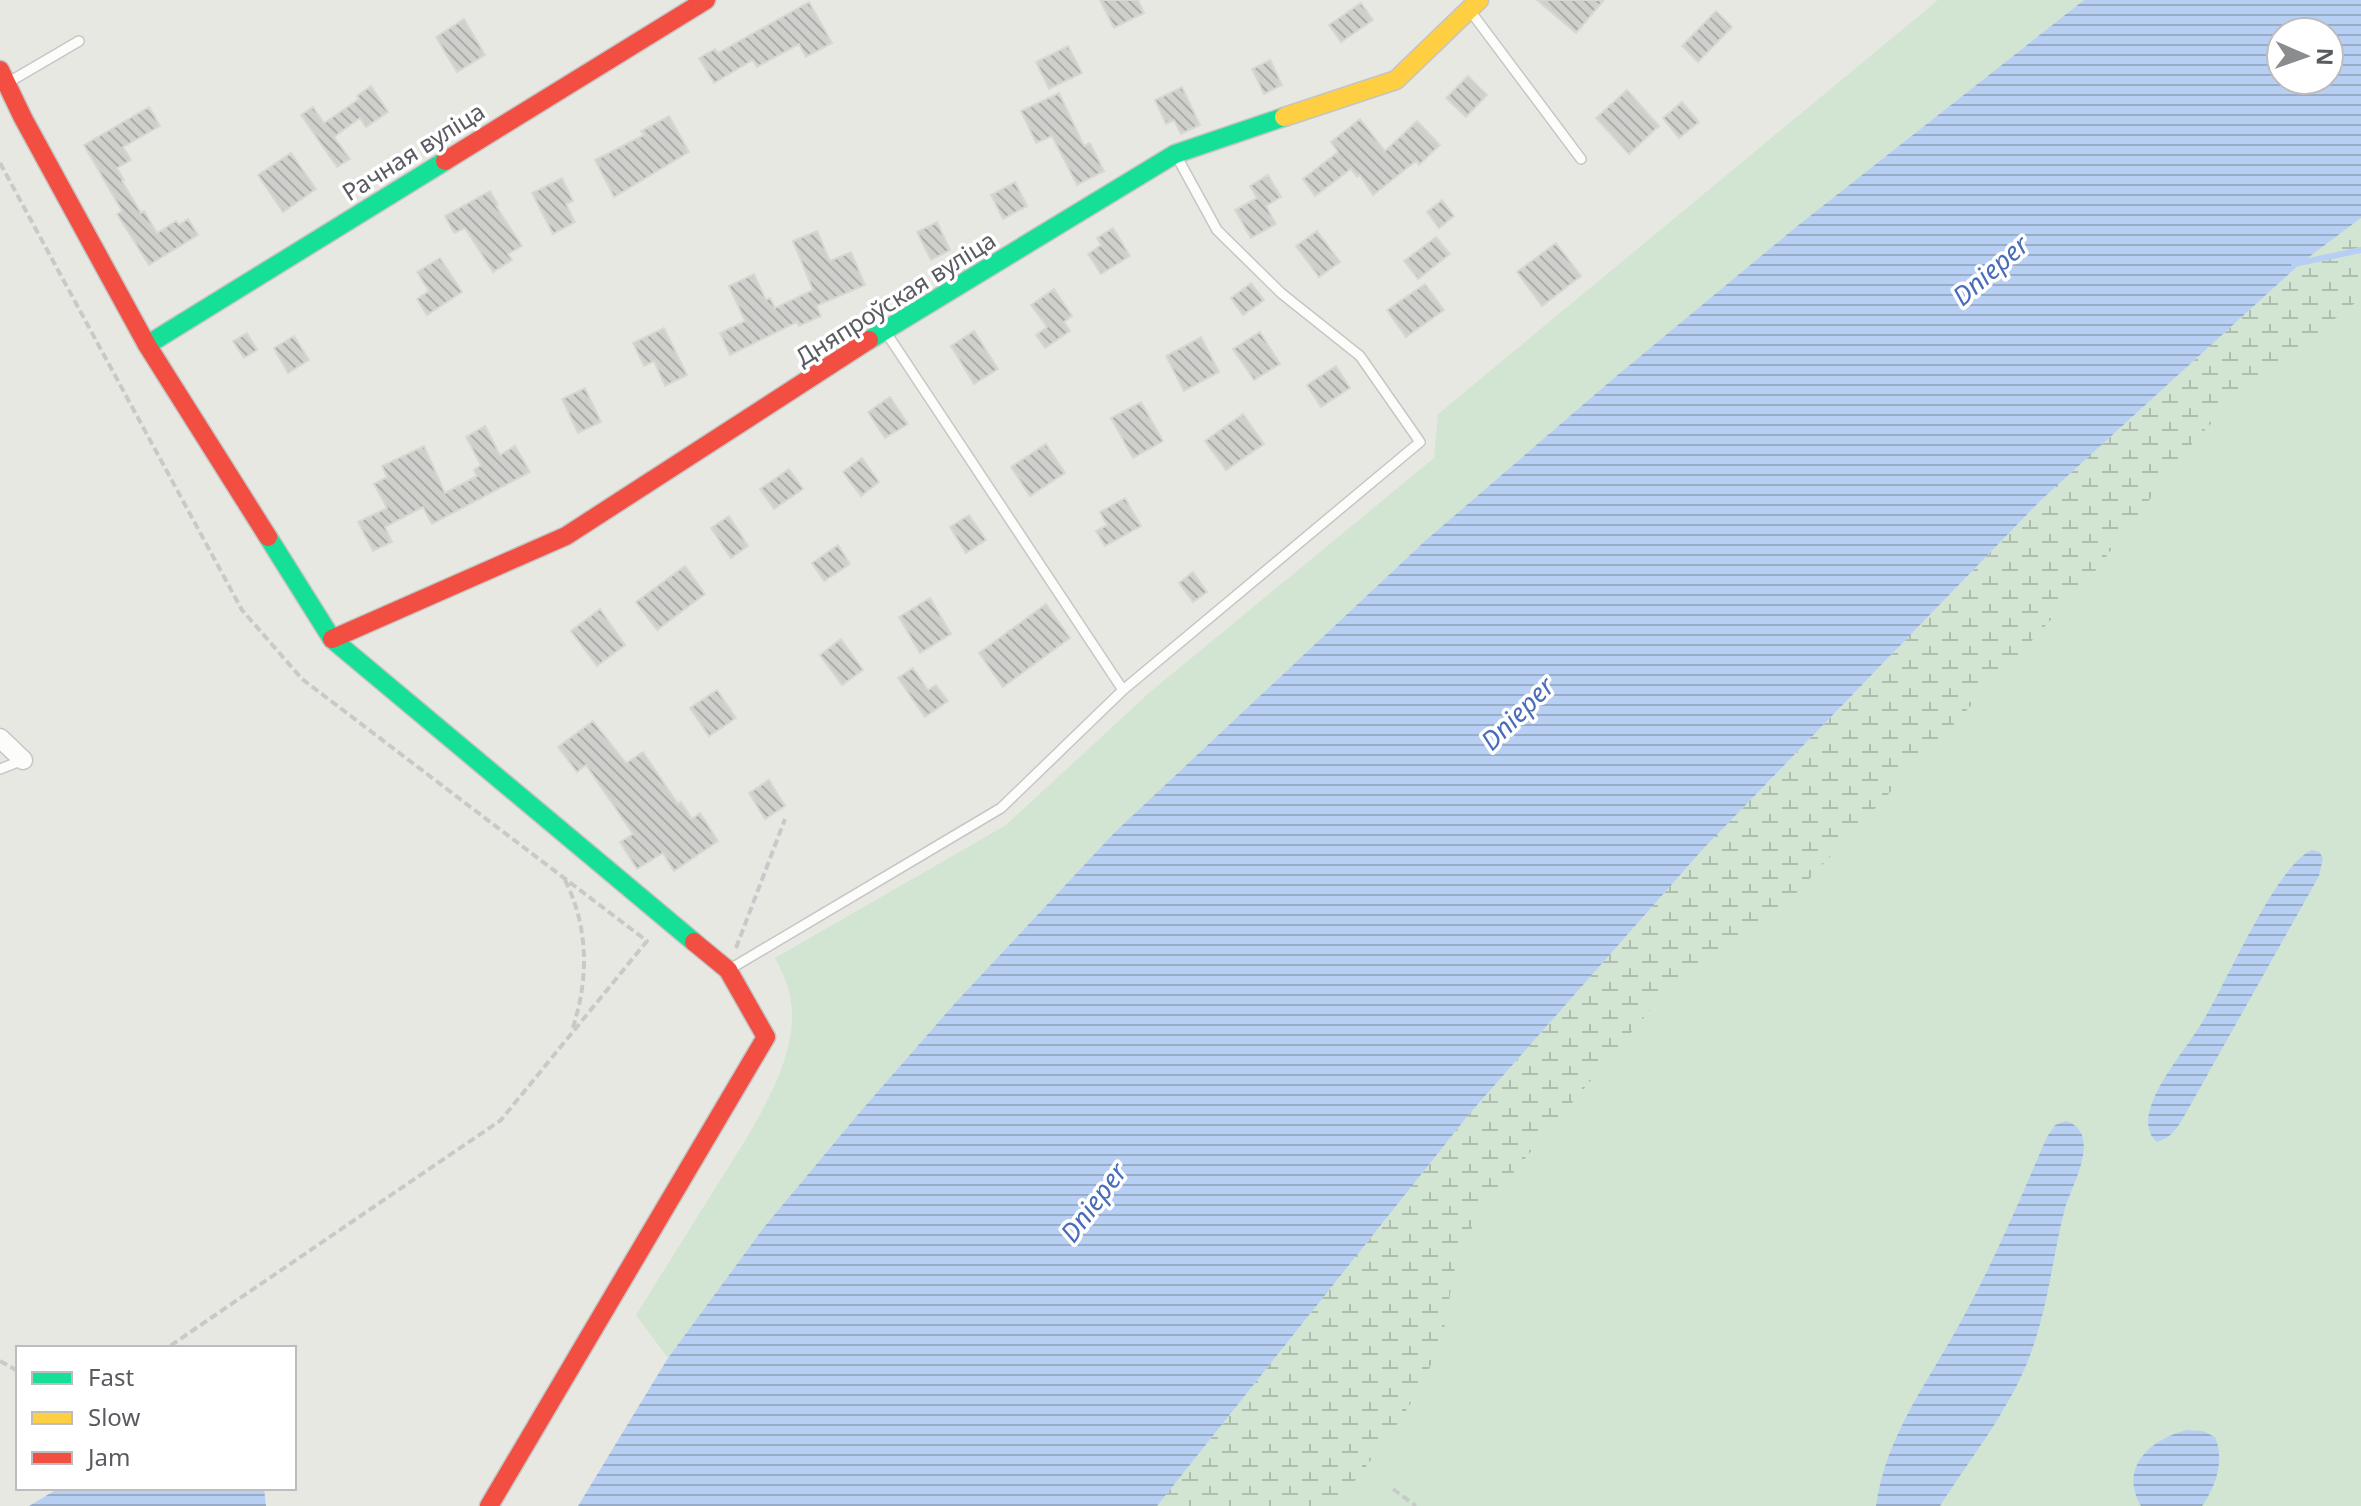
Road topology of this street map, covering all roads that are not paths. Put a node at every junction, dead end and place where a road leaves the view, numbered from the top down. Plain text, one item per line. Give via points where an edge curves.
1 (697, 2) edge
2 (1474, 5) edge
3 (79, 41) dead end
4 (3, 77) edge
5 (1175, 154) junction
6 (1581, 159) dead end
7 (885, 330) junction
8 (147, 345) junction
9 (332, 639) junction
10 (1123, 690) junction
11 (0, 738) edge
12 (23, 760) joint
13 (0, 769) edge
14 (728, 970) junction
15 (489, 1506) edge

1 - 8 street, Рачная вуліца
2 - 5 street, Дняпроўская вуліца via 1396,80
2 - 6 lane
3 - 4 lane
4 - 8 street
5 - 7 street, Дняпроўская вуліца
5 - 10 lane via 1217,230 1281,293 1360,356 1420,442
7 - 9 street, Дняпроўская вуліца via 566,536
7 - 10 lane
8 - 9 street
9 - 14 street
10 - 14 lane via 1001,808
11 - 12 street
12 - 13 lane
14 - 15 street via 766,1037

